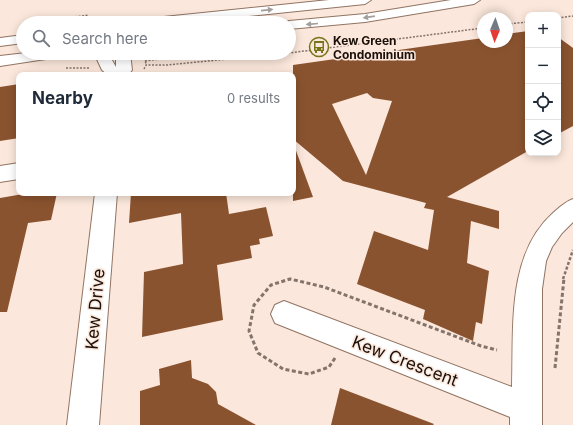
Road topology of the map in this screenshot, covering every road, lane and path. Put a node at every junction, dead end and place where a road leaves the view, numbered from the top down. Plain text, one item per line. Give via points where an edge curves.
1 (365, 0) edge
2 (474, 0) edge
3 (313, 3) edge
4 (89, 14) dead end
5 (76, 16) edge
6 (203, 16) edge
7 (573, 16) edge
8 (561, 18) edge
9 (525, 22) edge
10 (513, 23) edge
11 (296, 24) edge
12 (477, 29) edge
13 (16, 40) edge
14 (0, 42) edge
15 (296, 52) edge
16 (16, 59) edge
17 (104, 60) edge
18 (123, 60) edge
19 (153, 60) edge
20 (223, 60) edge
21 (0, 61) edge
22 (145, 61) joint
23 (146, 66) junction
24 (143, 70) dead end
25 (114, 72) edge
26 (122, 72) edge
27 (16, 171) edge
28 (0, 174) edge
29 (106, 196) edge
30 (573, 208) edge
31 (573, 250) edge
32 (284, 314) dead end
33 (555, 374) dead end
34 (526, 417) edge
35 (83, 425) edge

1 - 3 main road
2 -> 11 main road via 364,18
6 -> 3 main road
4 - 5 path
7 - 8 path
9 - 10 path
12 - 15 path
13 - 14 main road
16 - 21 main road
17 - 25 main road
18 - 26 main road
19 - 22 path
20 - 23 path
22 - 23 path
23 - 24 path
27 - 28 main road
29 - 35 main road, Kew Drive
30 - 34 main road, Kew Crescent via 554,226 543,241 534,261 529,289
31 - 33 path via 563,280
32 - 34 main road, Kew Crescent

